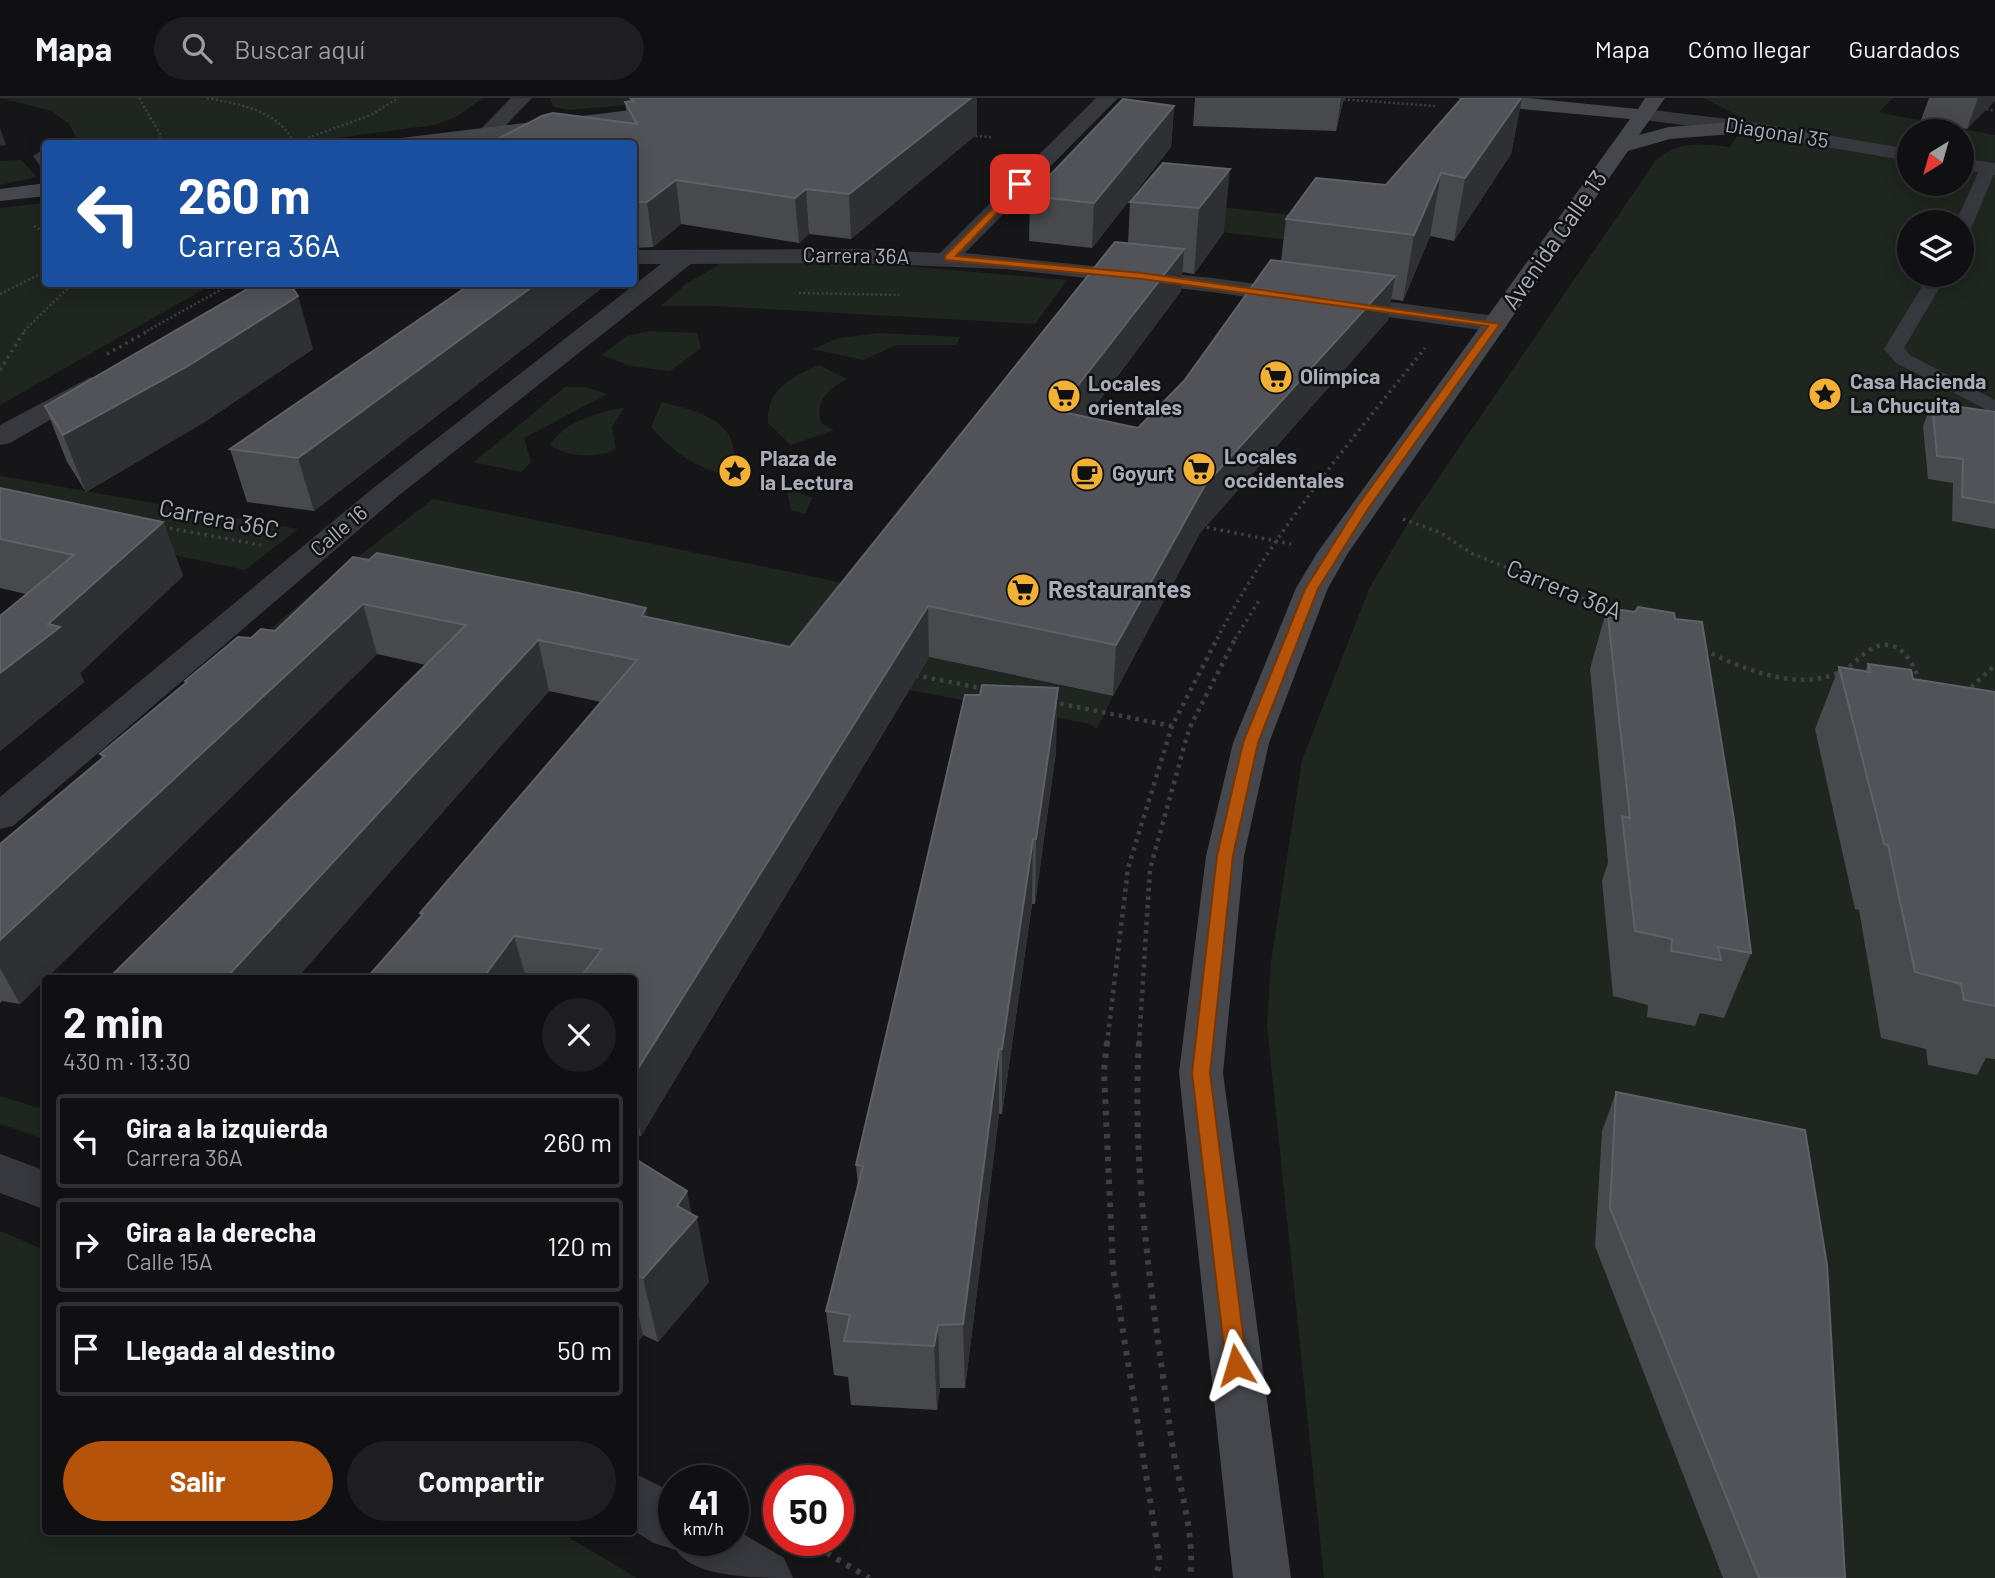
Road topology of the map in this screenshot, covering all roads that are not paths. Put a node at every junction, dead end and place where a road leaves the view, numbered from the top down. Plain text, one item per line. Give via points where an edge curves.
1 (522, 98) edge
2 (1108, 98) edge
3 (1477, 99) edge
4 (1083, 105) edge
5 (1649, 106) edge
6 (696, 108) edge
7 (1573, 125) dead end
8 (1744, 127) junction
9 (481, 139) edge
10 (1607, 153) junction
11 (1897, 153) edge
12 (1991, 169) edge
13 (42, 190) edge
14 (0, 195) edge
15 (1971, 210) edge
16 (686, 256) junction
17 (637, 257) edge
18 (948, 258) junction
19 (1931, 287) edge
20 (1495, 324) junction
21 (103, 366) road end
22 (1995, 408) edge
23 (0, 437) edge
24 (0, 817) edge
25 (0, 1173) edge
26 (42, 1189) edge
27 (637, 1502) edge
28 (658, 1514) edge
29 (727, 1556) edge
30 (764, 1578) edge
31 (1262, 1578) edge

1 - 9 street
2 - 4 street
3 - 5 main road
3 - 7 main road
4 - 18 street
5 - 8 street, Diagonal 35
5 - 10 main road, Avenida Calle 13
6 - 9 main road
8 - 10 main road via 1669,133
8 - 11 street, Diagonal 35
10 - 20 main road, Avenida Calle 13
12 - 15 lane
13 - 14 main road
16 - 17 street, Carrera 36A
16 - 18 street, Carrera 36A
16 - 24 street, Calle 16 via 311,554
18 - 20 street, Carrera 36A via 1142,276
19 - 22 lane via 1894,349 1903,359
20 - 31 main road, Avenida Calle 13 via 1363,508 1312,589 1251,743 1225,856 1201,1073
21 - 23 street
25 - 26 street
27 - 28 street
29 - 30 street

